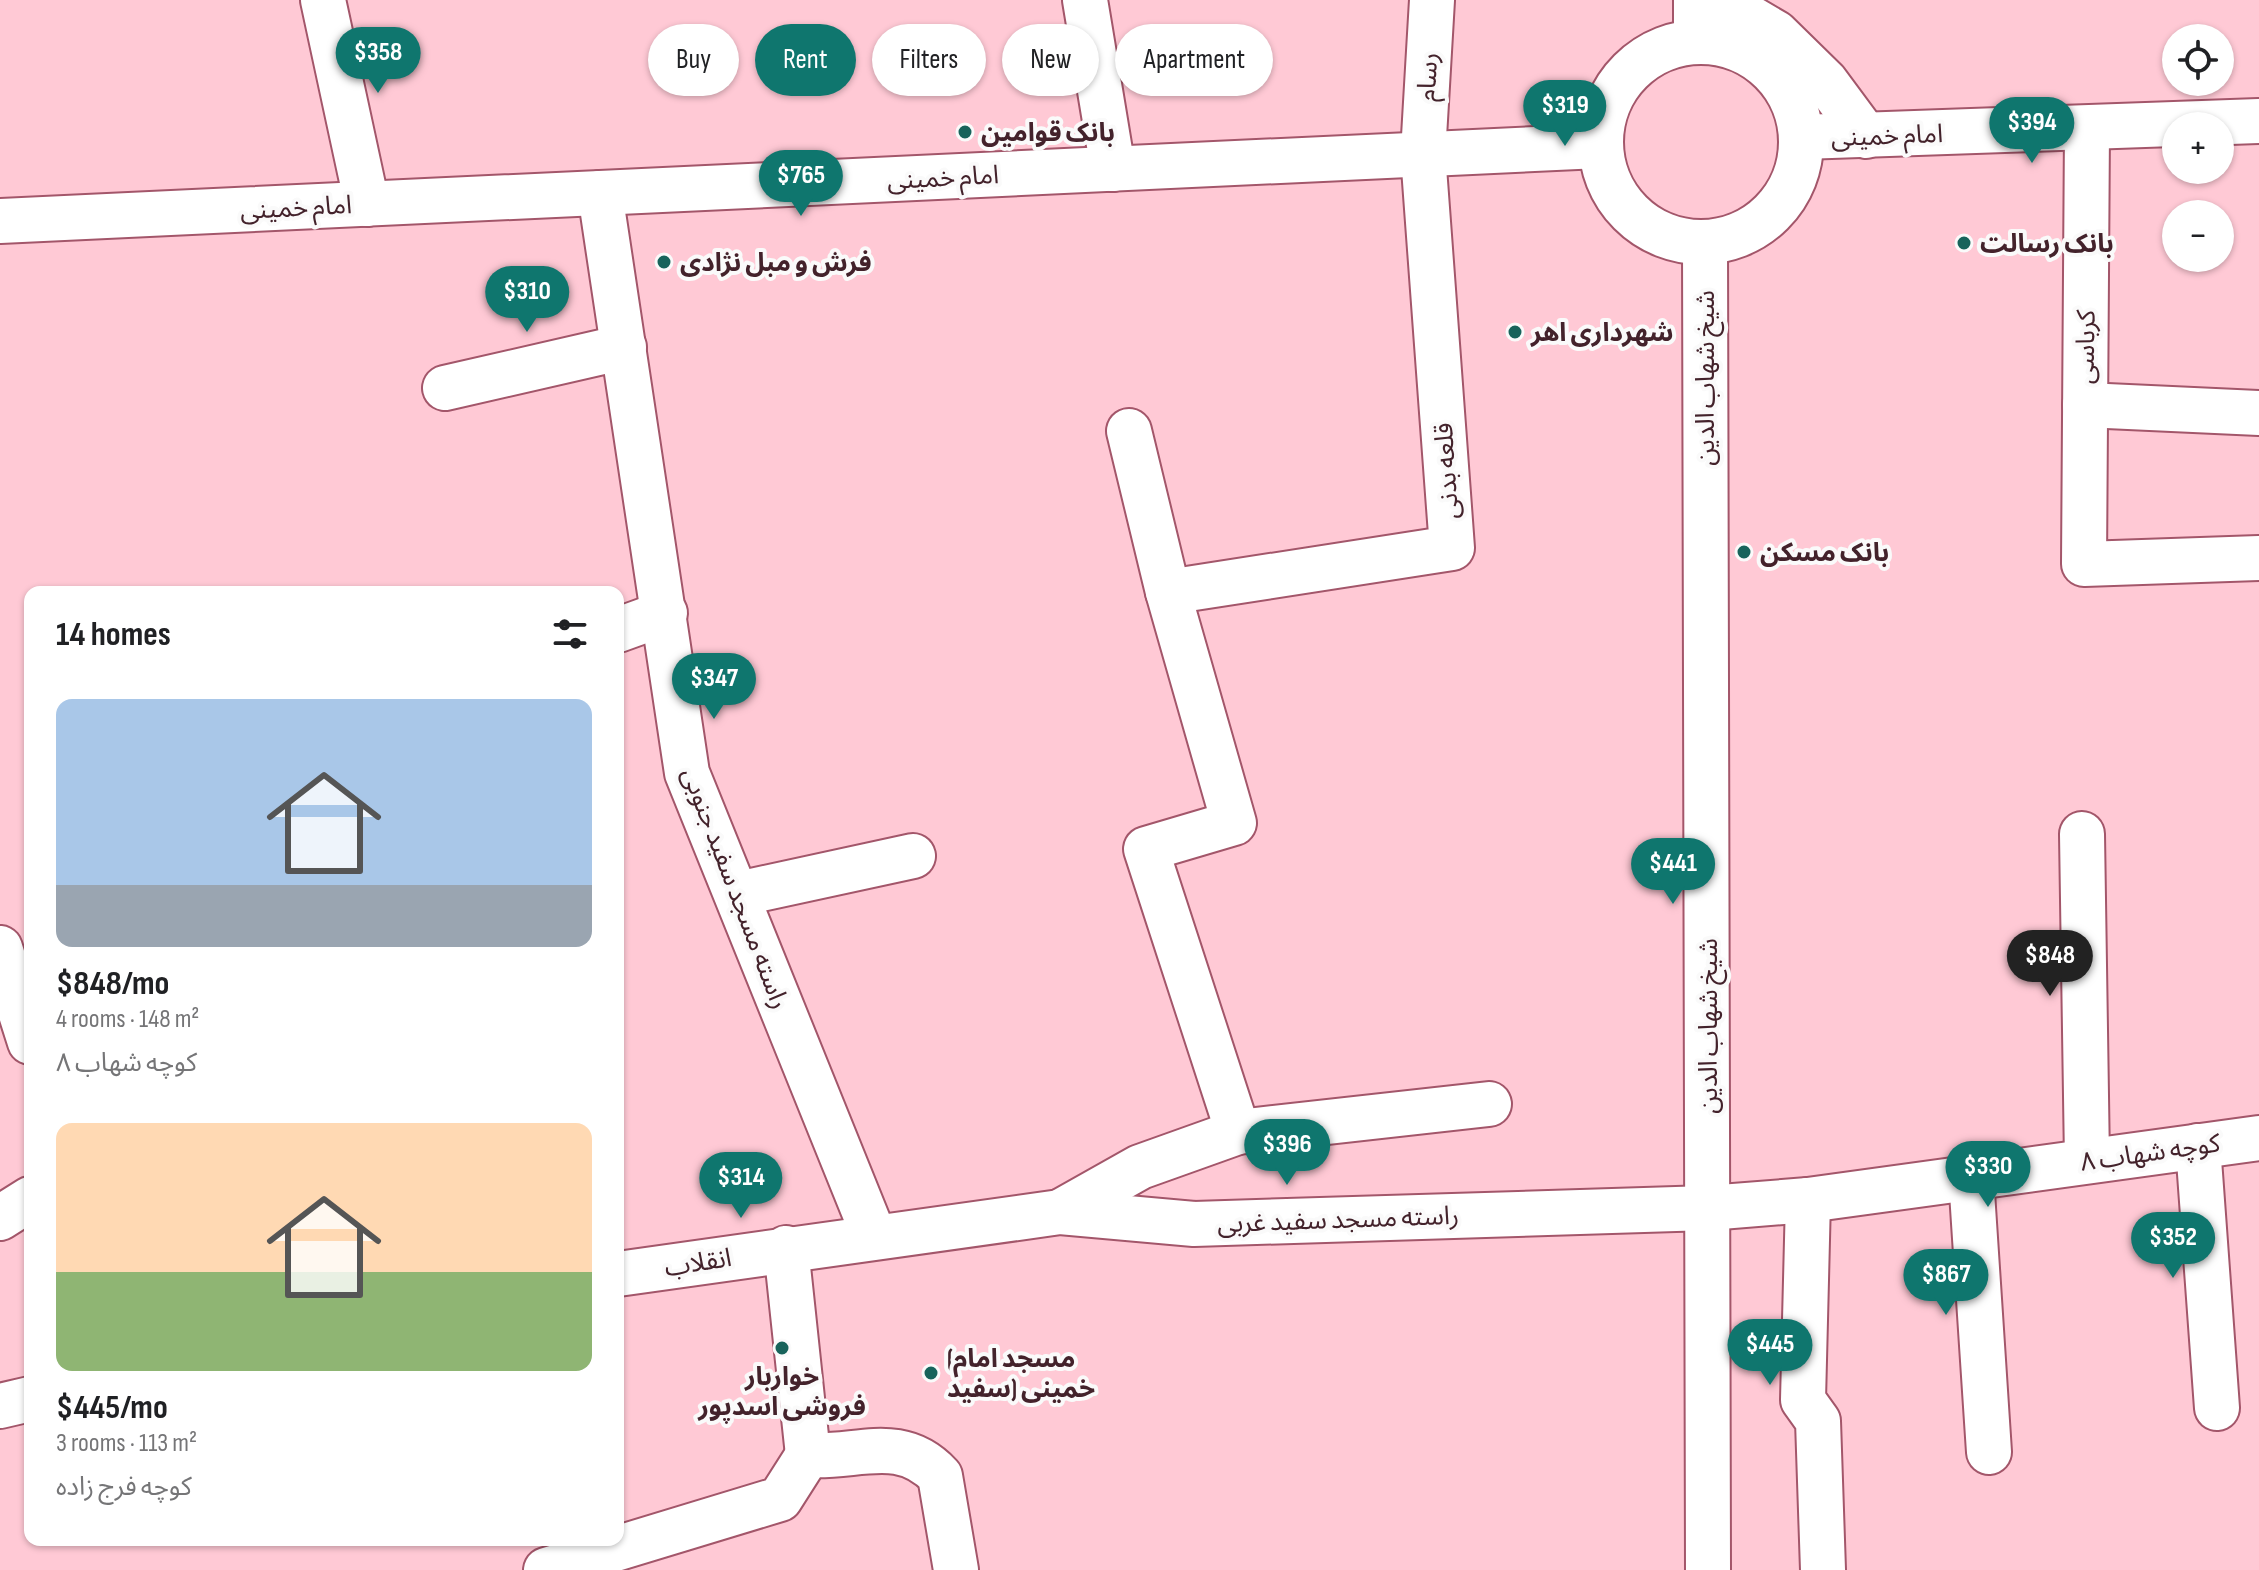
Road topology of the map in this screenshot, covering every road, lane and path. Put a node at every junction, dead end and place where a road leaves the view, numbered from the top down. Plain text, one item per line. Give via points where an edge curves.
1 (323, 0) edge
2 (1085, 0) edge
3 (1432, 0) edge
4 (1720, 0) edge
5 (1696, 20) edge
6 (2259, 121) edge
7 (2087, 129) junction
8 (1866, 136) junction
9 (1802, 137) junction
10 (1599, 146) junction
11 (1423, 154) junction
12 (1113, 169) junction
13 (600, 193) junction
14 (367, 204) junction
15 (0, 221) edge
16 (1705, 243) junction
17 (624, 347) junction
18 (445, 388) dead end
19 (2085, 405) junction
20 (2259, 413) edge
21 (1129, 431) dead end
22 (2259, 558) edge
23 (1168, 592) junction
24 (665, 613) junction
25 (624, 628) edge
26 (2082, 834) dead end
27 (913, 856) dead end
28 (738, 894) junction
29 (24, 935) edge
30 (0, 945) edge
31 (24, 1023) edge
32 (1489, 1104) dead end
33 (1238, 1132) junction
34 (2259, 1138) edge
35 (2198, 1146) junction
36 (2087, 1161) junction
37 (1971, 1177) junction
38 (1808, 1200) junction
39 (24, 1203) edge
40 (1708, 1208) junction
41 (1060, 1212) junction
42 (0, 1218) edge
43 (874, 1236) junction
44 (786, 1248) junction
45 (624, 1273) edge
46 (24, 1400) edge
47 (0, 1406) edge
48 (2217, 1408) dead end
49 (1989, 1452) dead end
50 (808, 1455) junction
51 (546, 1570) edge
52 (956, 1570) edge
53 (1708, 1570) edge
54 (1823, 1570) edge

1 - 14 street
2 - 12 street
3 - 11 street, رسام
4 - 8 street via 1776,33 1826,82
5 - 9 street via 1756,57 1780,79 1795,107
5 - 10 street via 1616,86 1603,115
6 - 7 street, امام خمینی
7 - 8 street, امام خمینی
7 - 19 street, کرباسی
8 - 9 street, امام خمینی
9 - 16 street via 1798,169 1785,197 1764,221 1736,236
10 - 11 street, امام خمینی
10 - 16 street via 1606,177 1621,204 1645,226 1673,239
11 - 12 street, امام خمینی
11 - 23 street, قلعه بدنی via 1452,548
12 - 13 street, امام خمینی
13 - 14 street, امام خمینی
13 - 17 street, راسته مسجد سفید جنوبی
14 - 15 street, امام خمینی
16 - 40 street, شیخ شهاب الدین
17 - 18 street
17 - 24 street, راسته مسجد سفید جنوبی
19 - 20 street
19 - 22 street, کرباسی via 2084,564
21 - 23 street
23 - 33 street via 1234,823 1146,849
24 - 25 street
24 - 28 street, راسته مسجد سفید جنوبی via 687,773
26 - 36 street
27 - 28 street
28 - 43 street, راسته مسجد سفید جنوبی
29 - 30 street
30 - 31 street
32 - 33 street
33 - 41 street via 1140,1167
34 - 35 street, کوچه شهاب ۸
35 - 36 street, کوچه شهاب ۸
35 - 48 street
36 - 37 street, کوچه شهاب ۸
37 - 38 street, کوچه شهاب ۸
37 - 49 street
38 - 40 street, کوچه شهاب ۸
38 - 54 street via 1803,1400 1818,1421
39 - 42 street
40 - 41 street, راسته مسجد سفید غربی via 1194,1224
40 - 53 street, شیخ شهاب الدین
41 - 43 street, راسته مسجد سفید غربی
43 - 44 street, انقلاب
44 - 45 street, انقلاب
44 - 50 street
46 - 47 street
50 - 51 street via 780,1499
50 - 52 street via 887,1448 930,1466 940,1476

